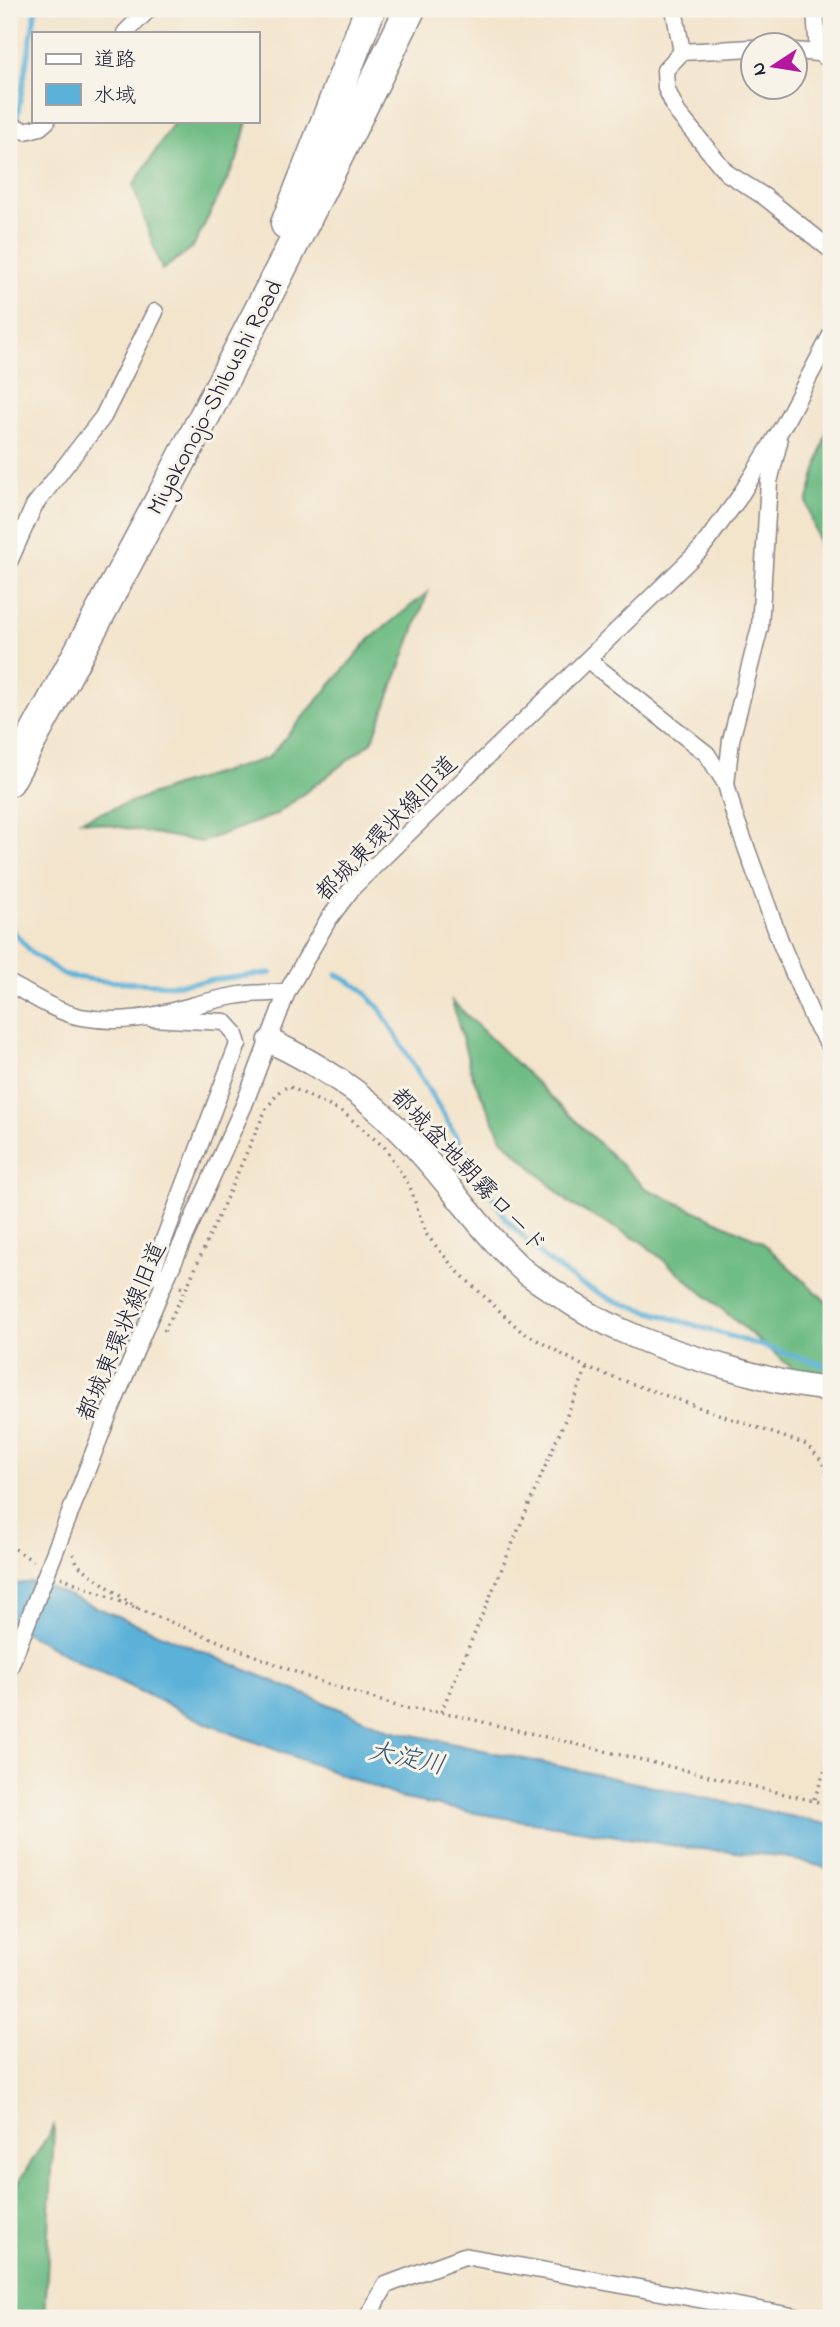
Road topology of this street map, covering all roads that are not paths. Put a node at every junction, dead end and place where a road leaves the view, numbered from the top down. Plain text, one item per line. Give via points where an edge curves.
1 (149, 9) edge
2 (370, 9) edge
3 (410, 9) edge
4 (430, 9) edge
5 (674, 9) edge
6 (816, 9) edge
7 (126, 32) edge
8 (738, 49) edge
9 (682, 52) junction
10 (824, 56) edge
11 (46, 122) edge
12 (9, 124) edge
13 (831, 250) edge
14 (155, 312) dead end
15 (831, 335) edge
16 (218, 393) junction
17 (783, 426) junction
18 (9, 562) edge
19 (588, 660) junction
20 (9, 781) edge
21 (726, 784) junction
22 (9, 983) edge
23 (287, 992) junction
24 (150, 1018) junction
25 (270, 1041) junction
26 (831, 1048) edge
27 (165, 1281) junction
28 (831, 1389) edge
29 (9, 1670) edge
30 (367, 2318) edge
31 (803, 2318) edge

1 - 7 street
2 - 16 highway
3 - 16 highway, Miyakonojo-Shibushi Road
4 - 16 highway
5 - 9 street
6 - 10 street
8 - 9 street
9 - 13 street via 665,70 666,88 677,112 727,173
11 - 12 street via 25,131
14 - 18 street via 103,417 34,506
15 - 17 street, 都城東環状線旧道
16 - 20 highway, Miyakonojo-Shibushi Road
17 - 19 street, 都城東環状線旧道 via 701,549
17 - 21 street via 769,482 760,626 731,740
19 - 21 street via 706,754
19 - 23 street, 都城東環状線旧道 via 353,887 328,920
21 - 26 street via 782,946 814,1021
22 - 24 street via 80,1017
23 - 24 street via 234,996
23 - 25 street, 都城東環状線旧道
24 - 27 street via 225,1022 238,1044 152,1271
25 - 27 street, 都城東環状線旧道
25 - 28 street, 都城盆地朝霧ロード via 319,1065 363,1096 402,1132 525,1271 580,1310 643,1342 770,1379
27 - 29 street, 都城東環状線旧道
30 - 31 street via 386,2285 464,2256

